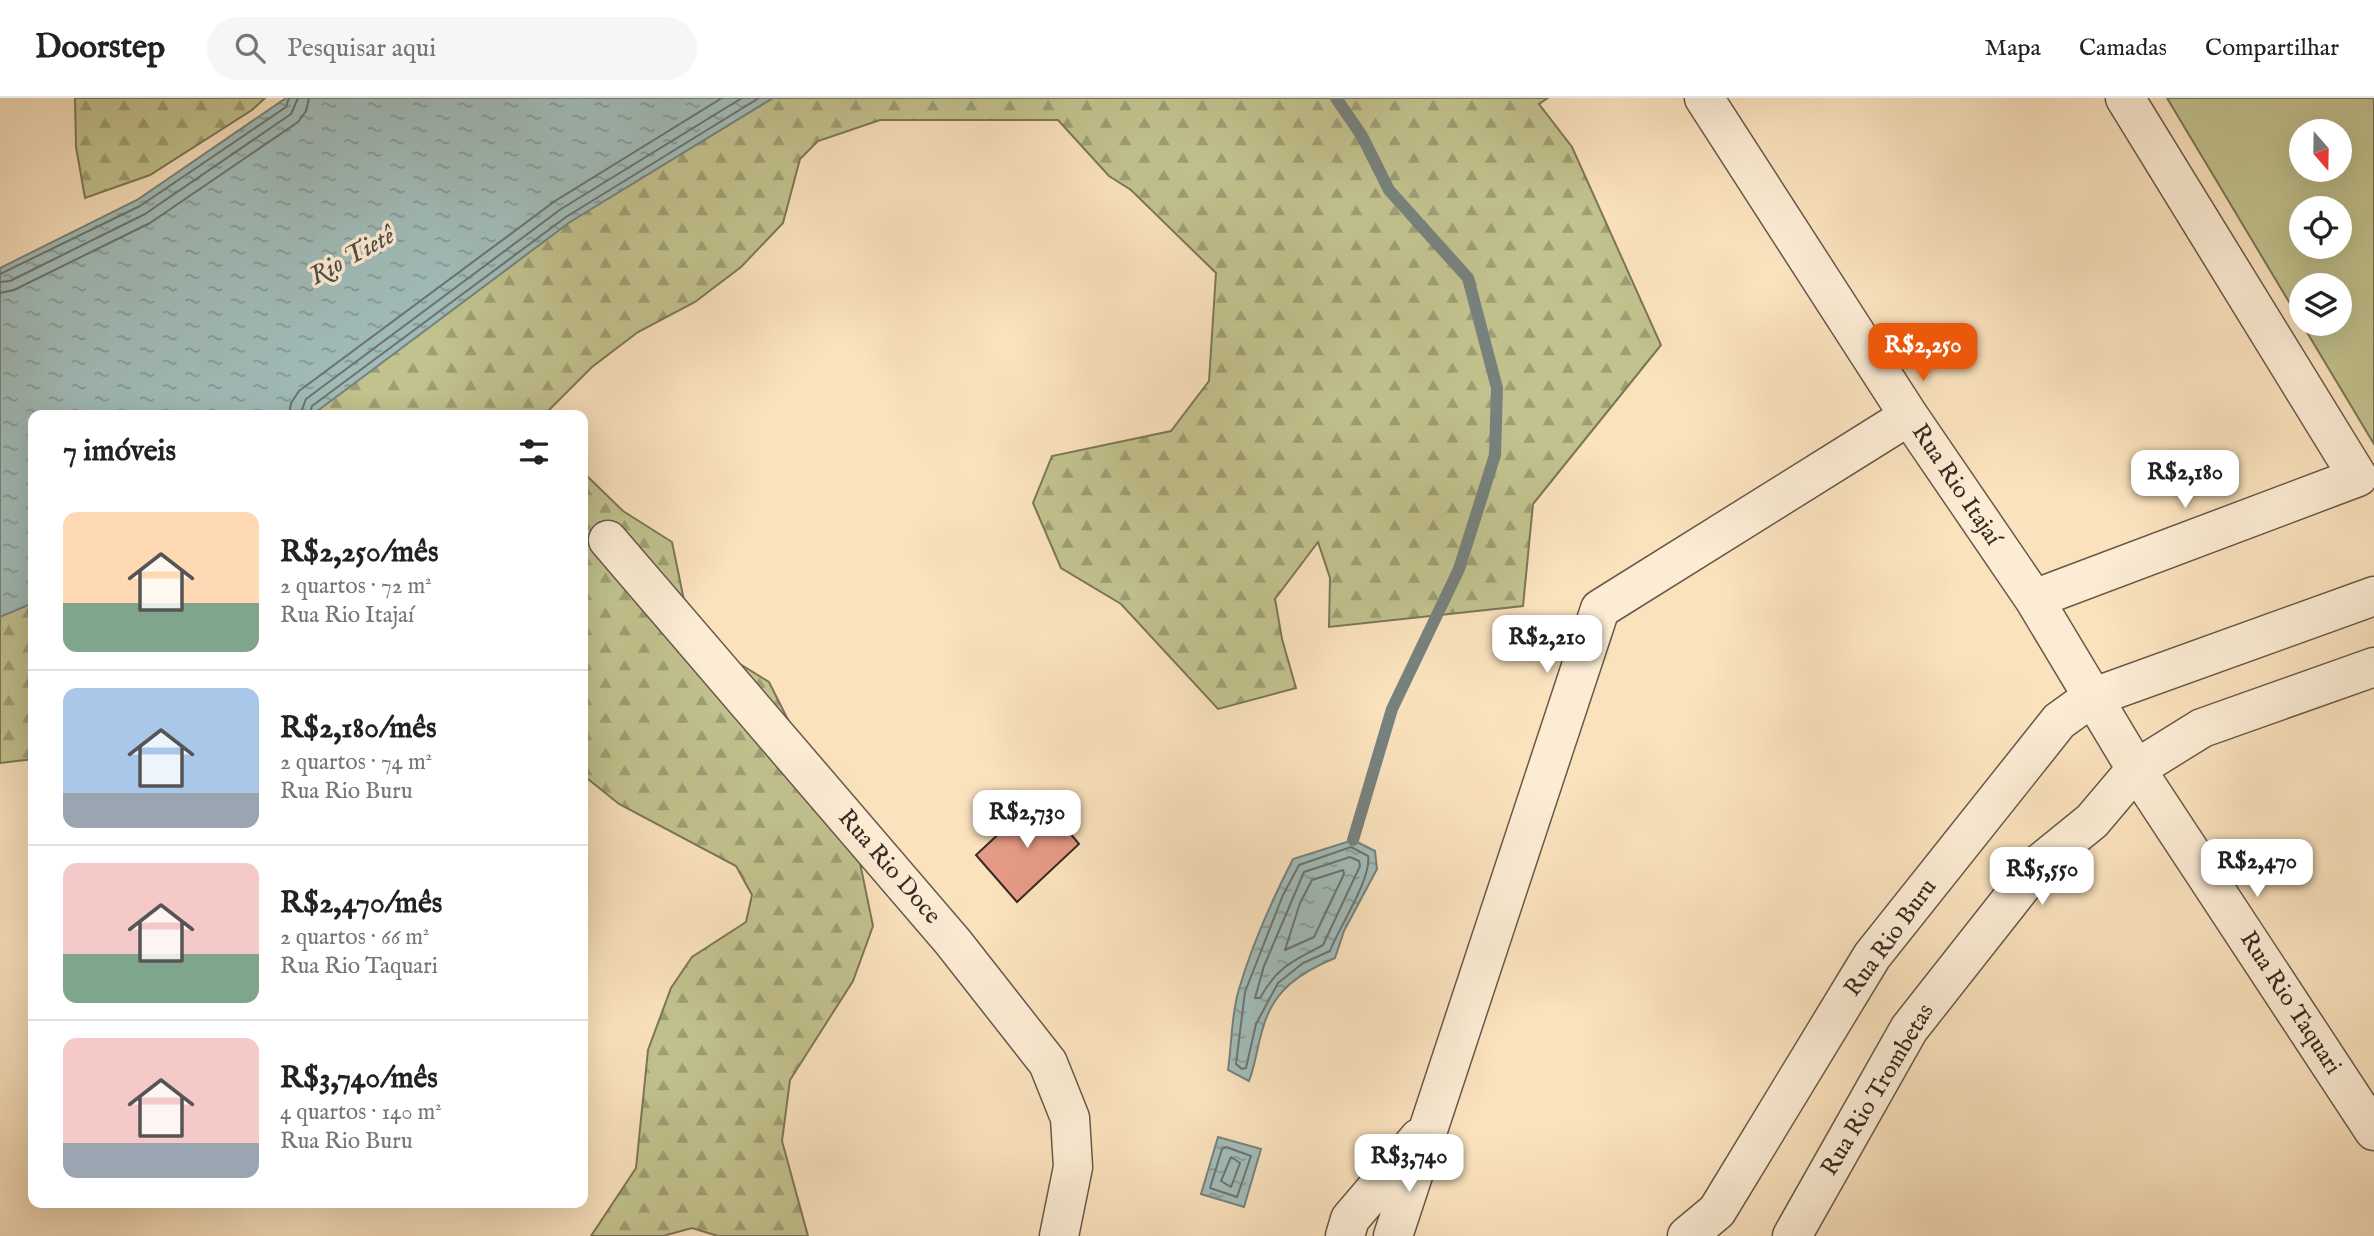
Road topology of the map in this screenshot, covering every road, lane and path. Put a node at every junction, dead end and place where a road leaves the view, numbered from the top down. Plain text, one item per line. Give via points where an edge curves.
1 (1704, 98) edge
2 (2125, 98) edge
3 (1909, 416) junction
4 (608, 540) dead end
5 (2374, 596) edge
6 (2034, 599) junction
7 (2374, 667) edge
8 (2091, 698) junction
9 (2136, 769) junction
10 (1429, 1127) junction
11 (2374, 1131) edge
12 (1059, 1236) edge
13 (1345, 1236) edge
14 (1393, 1236) edge
15 (1688, 1236) edge
16 (1792, 1236) edge

1 - 3 street, Rua Rio Itajaí
2 - 6 street via 2358,477
3 - 6 street, Rua Rio Itajaí
3 - 10 street via 1600,609
4 - 12 street, Rua Rio Doce via 953,942 1048,1063 1070,1118 1073,1167
5 - 8 street, Rua Rio Buru
6 - 8 street, Rua Rio Itajaí
7 - 9 street, Rua Rio Trombetas via 2202,728
8 - 9 street, Rua Rio Taquari
8 - 15 street, Rua Rio Buru via 2059,721 1872,956 1717,1212
9 - 11 street, Rua Rio Taquari
9 - 16 street, Rua Rio Trombetas via 2092,821 2039,864 1909,1029
10 - 13 street via 1357,1210
10 - 14 street

